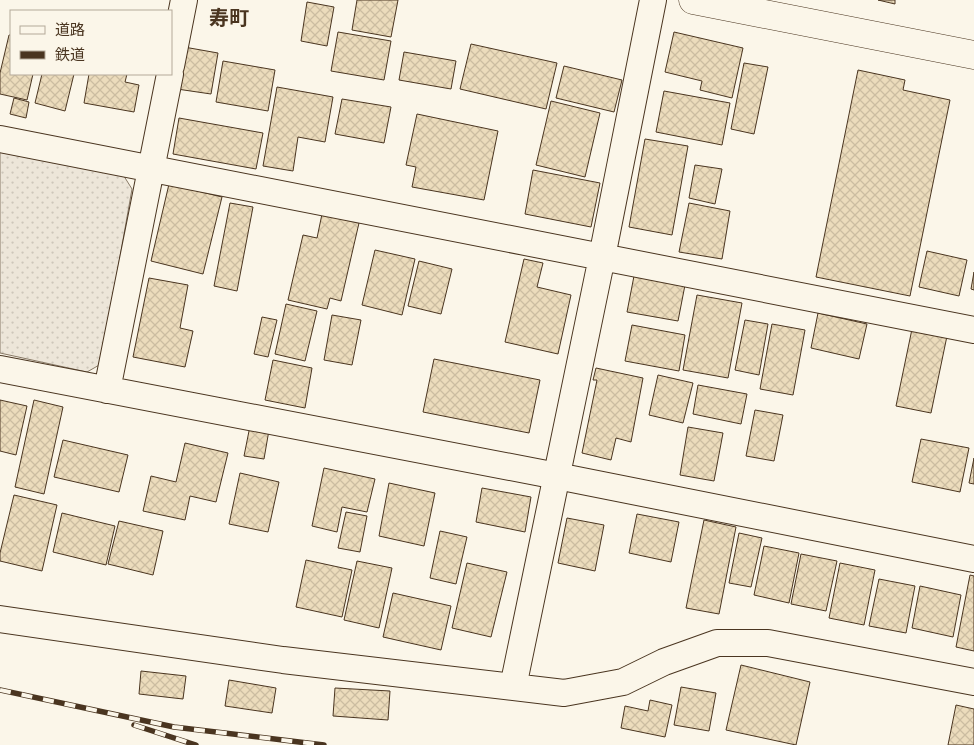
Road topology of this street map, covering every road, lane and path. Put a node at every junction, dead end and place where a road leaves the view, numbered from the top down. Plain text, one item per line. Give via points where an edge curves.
1 (184, 0) edge
2 (654, 0) edge
3 (694, 0) edge
4 (974, 55) edge
5 (172, 61) edge
6 (170, 75) edge
7 (0, 139) edge
8 (152, 169) junction
9 (602, 257) junction
10 (974, 330) edge
11 (0, 369) edge
12 (107, 390) junction
13 (557, 476) junction
14 (974, 559) edge
15 (0, 619) edge
16 (974, 682) edge
17 (513, 688) junction

1 - 5 street
2 - 9 street
3 - 4 street
6 - 8 street
7 - 8 street
8 - 9 street
8 - 12 street
9 - 10 street
9 - 13 street
11 - 12 street
12 - 13 street
13 - 14 street
13 - 17 street
15 - 17 street via 284,660
16 - 17 street via 768,643 717,643 664,662 623,682 564,693

